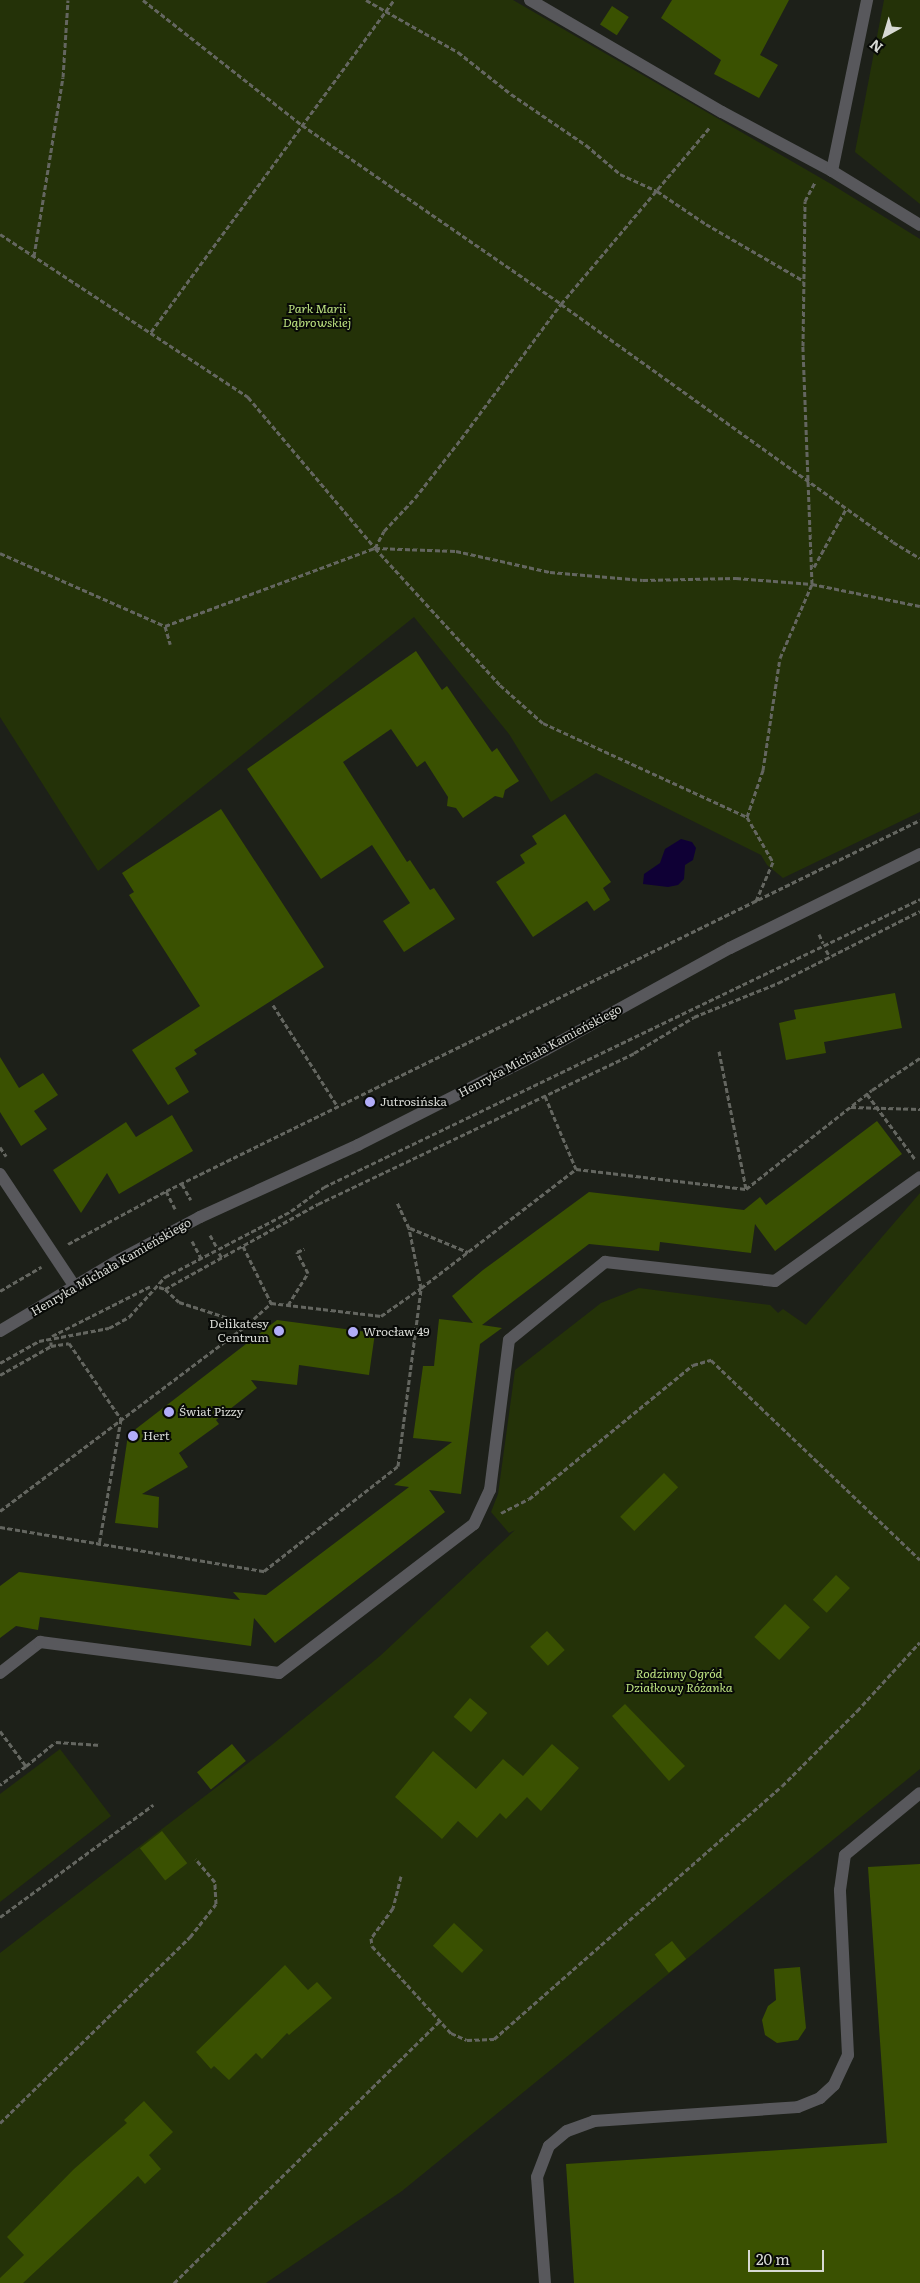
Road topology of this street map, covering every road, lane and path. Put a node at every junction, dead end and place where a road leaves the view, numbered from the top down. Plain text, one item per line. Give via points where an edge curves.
1 (68, 0) edge
2 (143, 0) edge
3 (366, 0) edge
4 (394, 0) edge
5 (530, 0) edge
6 (867, 0) edge
7 (386, 11) junction
8 (722, 112) junction
9 (302, 125) junction
10 (828, 168) junction
11 (657, 191) junction
12 (920, 226) edge
13 (0, 234) edge
14 (34, 256) junction
15 (804, 281) junction
16 (561, 304) junction
17 (151, 332) junction
18 (806, 479) junction
19 (846, 509) junction
20 (375, 548) junction
21 (0, 553) edge
22 (920, 558) edge
23 (813, 568) junction
24 (812, 584) junction
25 (920, 606) edge
26 (165, 626) junction
27 (170, 644) dead end
28 (746, 817) junction
29 (920, 820) edge
30 (920, 854) edge
31 (920, 900) edge
32 (756, 901) junction
33 (920, 911) edge
34 (819, 934) dead end
35 (823, 943) dead end
36 (826, 950) dead end
37 (830, 957) junction
38 (273, 1005) dead end
39 (719, 1051) dead end
40 (920, 1058) edge
41 (867, 1094) junction
42 (544, 1096) junction
43 (338, 1107) junction
44 (851, 1107) junction
45 (876, 1108) junction
46 (920, 1109) edge
47 (917, 1162) dead end
48 (576, 1169) junction
49 (0, 1174) edge
50 (920, 1177) edge
51 (182, 1184) junction
52 (746, 1189) junction
53 (191, 1200) dead end
54 (397, 1202) dead end
55 (409, 1228) junction
56 (210, 1235) dead end
57 (68, 1244) dead end
58 (216, 1246) dead end
59 (242, 1246) junction
60 (304, 1249) dead end
61 (468, 1252) junction
62 (220, 1253) dead end
63 (222, 1258) junction
64 (55, 1259) junction
65 (151, 1286) dead end
66 (75, 1287) junction
67 (159, 1287) dead end
68 (421, 1288) junction
69 (165, 1289) junction
70 (0, 1291) edge
71 (271, 1303) junction
72 (288, 1305) junction
73 (248, 1324) junction
74 (0, 1331) edge
75 (52, 1336) dead end
76 (51, 1342) dead end
77 (51, 1346) junction
78 (0, 1363) edge
79 (0, 1375) edge
80 (121, 1419) junction
81 (0, 1511) edge
82 (482, 1512) junction
83 (0, 1527) edge
84 (99, 1545) junction
85 (920, 1560) edge
86 (920, 1642) edge
87 (0, 1673) edge
88 (0, 1731) edge
89 (101, 1745) dead end
90 (26, 1766) junction
91 (0, 1785) edge
92 (920, 1793) edge
93 (153, 1805) dead end
94 (196, 1859) dead end
95 (401, 1876) dead end
96 (0, 1917) edge
97 (439, 2022) junction
98 (0, 2123) edge
99 (174, 2283) edge
100 (544, 2283) edge

1 - 14 path via 64,77
2 - 9 path
3 - 7 path
4 - 7 path
5 - 8 street
6 - 10 street
7 - 9 path
7 - 11 path via 458,52 511,94 580,140 620,174
8 - 10 street
8 - 11 path
9 - 16 path
9 - 17 path
10 - 12 street
10 - 15 path via 805,201
11 - 15 path via 706,224 737,239
11 - 16 path
13 - 14 path
14 - 17 path
15 - 18 path
16 - 18 path
16 - 20 path via 415,498 384,531
17 - 20 path via 248,397
18 - 19 path
18 - 23 path
19 - 22 path
19 - 23 path
20 - 24 path via 456,551 550,572 643,580 736,578
20 - 26 path
20 - 28 path via 500,685 543,723
21 - 26 path
23 - 24 path
24 - 25 path
24 - 28 path via 780,658 763,770
26 - 27 path
28 - 32 path via 773,862
29 - 32 path
30 - 66 street, Henryka Michała Kamieńskiego via 730,948 545,1050 358,1145 200,1217
31 - 78 path via 324,1187 291,1211 165,1277 129,1317 109,1328 39,1341
32 - 43 path
33 - 37 path
34 - 35 path
36 - 37 path
37 - 42 path via 748,997 694,1017 634,1053
38 - 43 path
39 - 52 path
40 - 41 path
41 - 44 path
41 - 45 path
42 - 48 path
42 - 59 path via 318,1204
43 - 51 path
44 - 45 path
44 - 52 path
45 - 46 path
45 - 47 path
48 - 52 path
48 - 61 path
49 - 64 street
50 - 82 street via 775,1281 605,1262 509,1340 490,1490
51 - 53 path
51 - 57 path
54 - 55 path
55 - 61 path
55 - 68 path
56 - 58 path
59 - 63 path
59 - 71 path
60 - 72 path via 297,1252 308,1273
61 - 68 path
62 - 63 path
63 - 69 path
64 - 66 street
64 - 70 path
65 - 75 path
66 - 74 street, Henryka Michała Kamieńskiego
67 - 69 path
68 - 72 path via 381,1316
68 - 84 path via 398,1466 264,1571
69 - 73 path via 179,1302
71 - 72 path
71 - 73 path
73 - 80 path
76 - 77 path
77 - 79 path
77 - 80 path via 68,1342
80 - 81 path
80 - 84 path
82 - 85 path via 496,1515 529,1500 684,1372 700,1362 711,1360
82 - 87 street via 467,1532 279,1673 40,1642
83 - 84 path
86 - 97 path via 782,1786 503,2033 494,2039 467,2040 451,2033
88 - 90 path
89 - 90 path via 56,1742
90 - 91 path
92 - 100 street via 845,1855 840,1890 848,2055 834,2084 820,2098 798,2107 594,2121 567,2130 549,2146 537,2176
93 - 96 path
94 - 98 path via 214,1882 216,1904 190,1937
95 - 97 path via 393,1908 371,1938 372,1946
97 - 99 path

